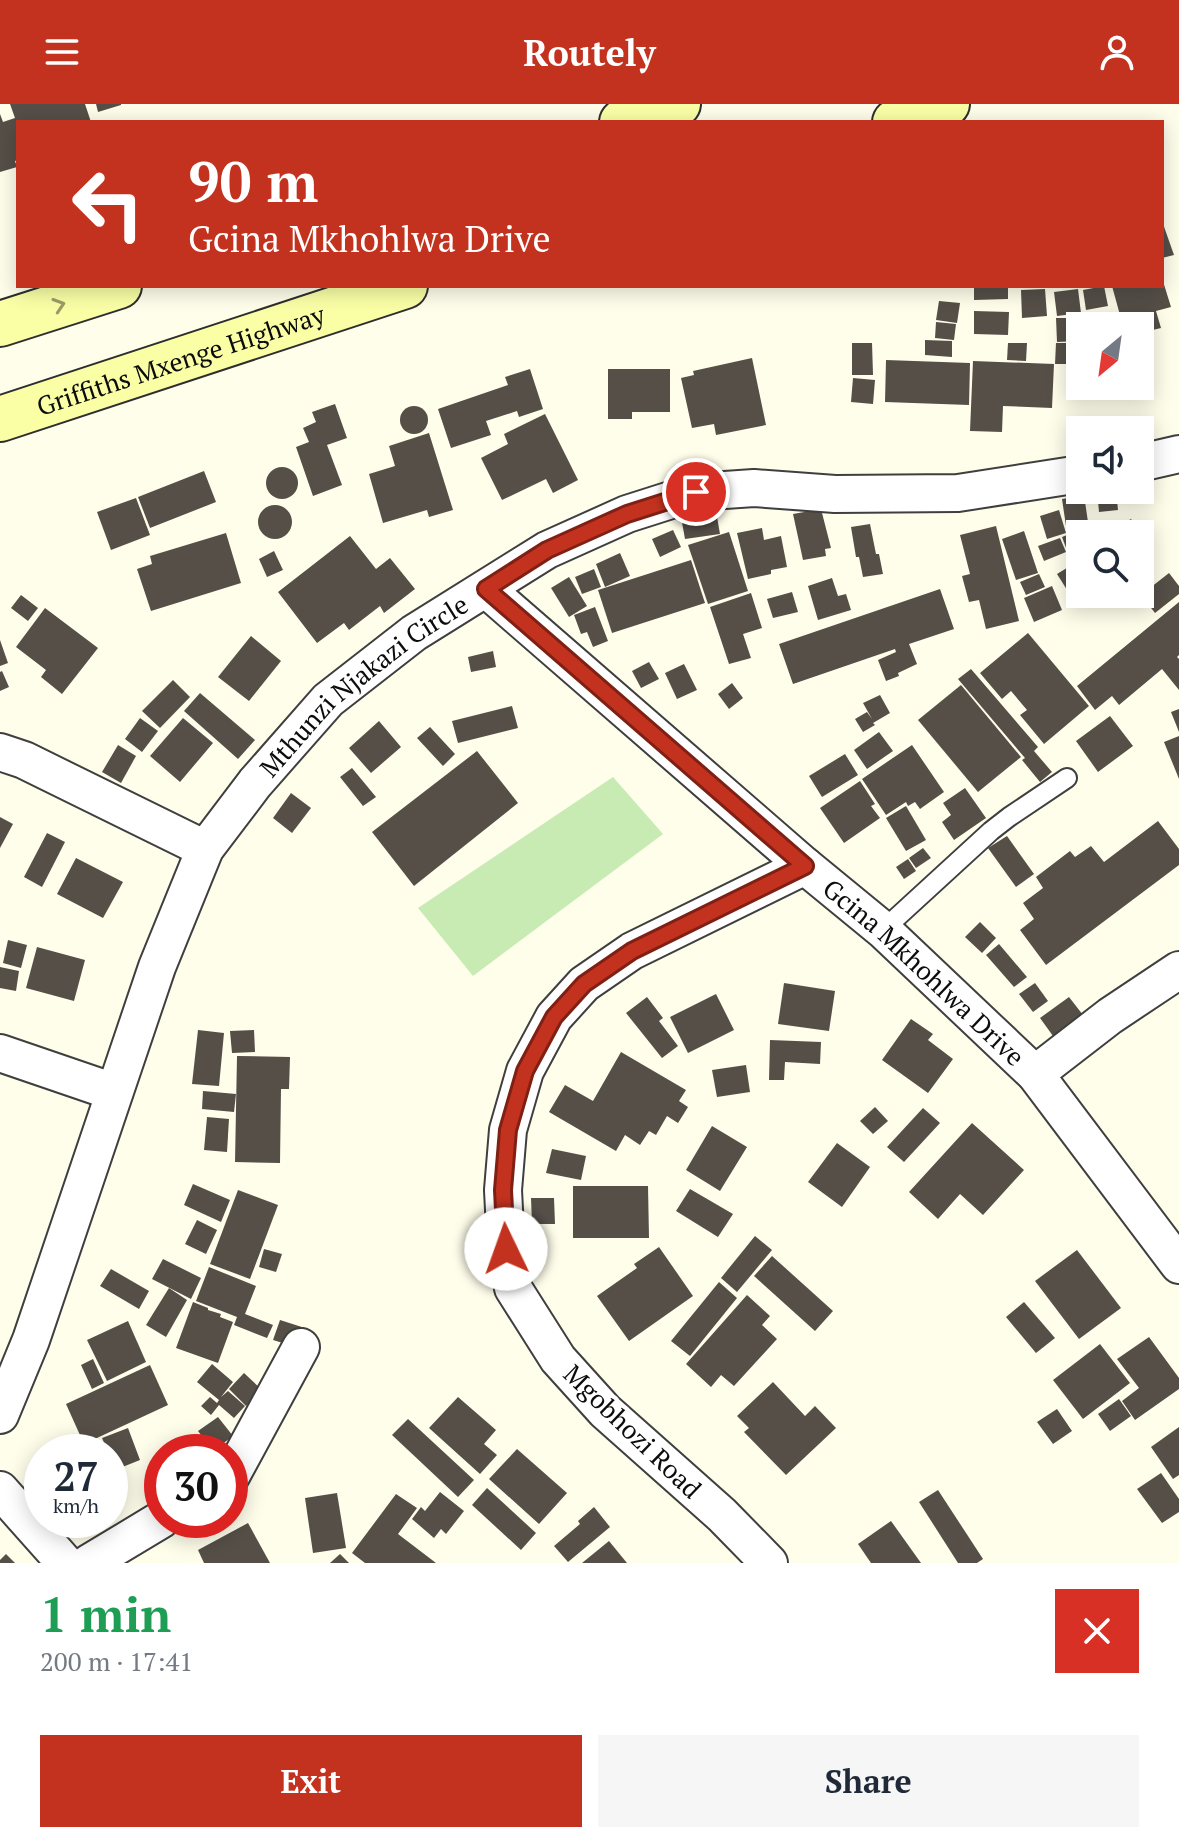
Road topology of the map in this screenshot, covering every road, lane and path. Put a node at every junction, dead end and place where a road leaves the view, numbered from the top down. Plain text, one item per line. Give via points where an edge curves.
1 (678, 104) edge
2 (947, 104) edge
3 (628, 120) edge
4 (901, 120) edge
5 (113, 288) edge
6 (399, 288) edge
7 (0, 324) edge
8 (0, 419) edge
9 (1179, 454) edge
10 (1154, 460) edge
11 (1066, 476) edge
12 (486, 589) junction
13 (0, 752) edge
14 (1067, 778) dead end
15 (205, 849) junction
16 (805, 866) junction
17 (883, 930) junction
18 (1179, 970) edge
19 (0, 1053) edge
20 (1035, 1074) junction
21 (114, 1092) junction
22 (1179, 1265) edge
23 (301, 1347) dead end
24 (0, 1415) edge
25 (248, 1445) edge
26 (0, 1490) edge
27 (144, 1530) edge
28 (65, 1563) edge
29 (89, 1563) edge
30 (769, 1563) edge

1 - 3 street
2 - 4 street
7 -> 5 street
6 - 8 street, Griffiths Mxenge Highway
9 - 10 street
11 - 12 street, Mthunzi Njakazi Circle via 958,493 835,494 754,488 696,492 627,514 547,550
12 - 15 street, Mthunzi Njakazi Circle via 414,633 328,700
12 - 16 street, Gcina Mkhohlwa Drive
13 - 15 street
14 - 17 lane via 991,831
15 - 21 street, Mthunzi Njakazi Circle
16 - 17 street, Gcina Mkhohlwa Drive
16 - 30 street, Mgobhozi Road via 632,951 584,984 554,1017 525,1071 508,1130 503,1190 513,1288 558,1359 605,1411
17 - 20 street, Gcina Mkhohlwa Drive
18 - 20 street
19 - 21 street
20 - 22 street, Gcina Mkhohlwa Drive
21 - 24 street, Mthunzi Njakazi Circle via 31,1340
23 - 25 street
26 - 28 street
27 - 29 street

